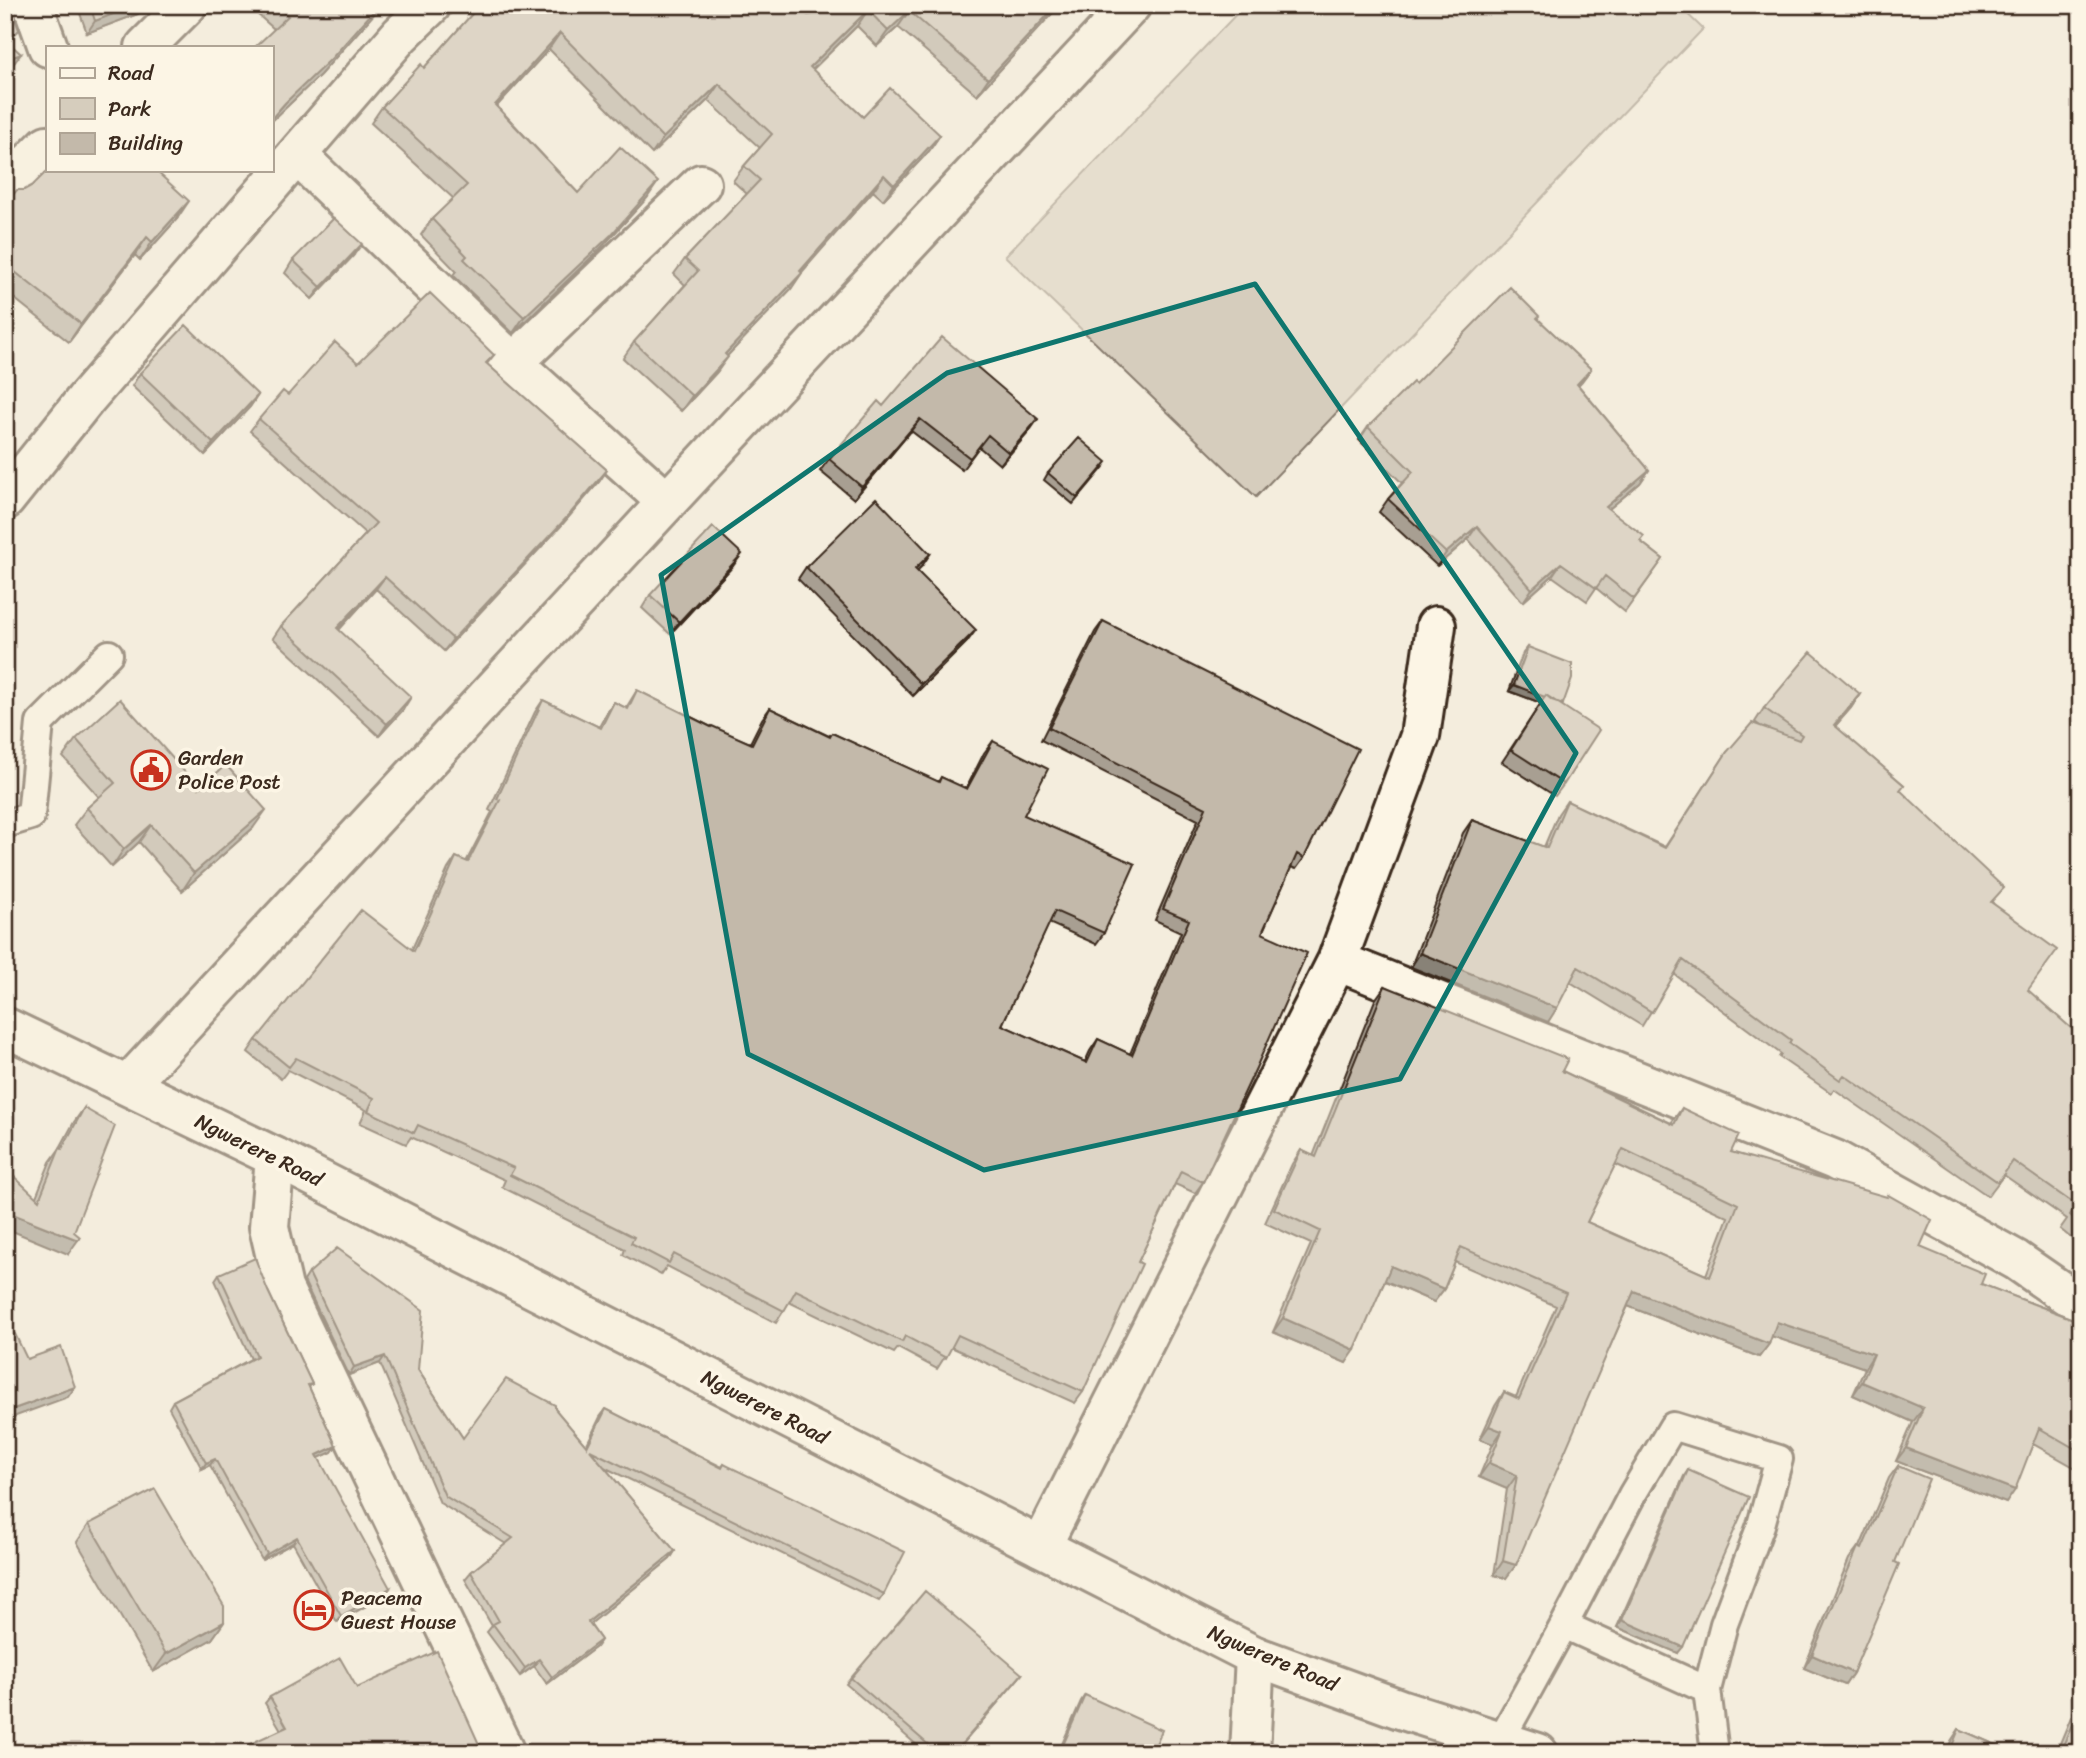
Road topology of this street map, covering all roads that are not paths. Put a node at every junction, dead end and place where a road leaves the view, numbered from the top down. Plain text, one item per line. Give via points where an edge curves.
1 (33, 5) edge
2 (187, 5) edge
3 (431, 5) edge
4 (1131, 5) edge
5 (48, 46) edge
6 (146, 46) edge
7 (46, 146) edge
8 (298, 155) junction
9 (701, 184) dead end
10 (5, 187) edge
11 (513, 363) junction
12 (5, 500) edge
13 (667, 502) junction
14 (1436, 626) dead end
15 (109, 654) dead end
16 (5, 824) edge
17 (1337, 961) junction
18 (5, 1027) edge
19 (128, 1085) junction
20 (275, 1157) junction
21 (2081, 1305) edge
22 (1041, 1547) junction
23 (1564, 1625) junction
24 (1255, 1656) junction
25 (1707, 1690) junction
26 (1500, 1741) junction
27 (505, 1753) edge
28 (1250, 1753) edge
29 (1538, 1753) edge
30 (1715, 1753) edge

1 - 5 street
2 - 6 street
3 - 8 street
4 - 13 street
7 - 10 street
8 - 11 street
8 - 12 street via 85,400
9 - 11 street
11 - 13 street
13 - 19 street
14 - 17 street via 1420,736
15 - 16 lane via 40,723 31,816
17 - 21 street via 1835,1160 2016,1260
17 - 22 street
18 - 19 street, Ngwerere Road
19 - 20 street, Ngwerere Road
20 - 22 street, Ngwerere Road
20 - 27 street via 269,1227 283,1288
22 - 24 street, Ngwerere Road
23 - 25 lane
23 - 25 lane via 1673,1426 1779,1459
23 - 26 lane
24 - 26 street, Ngwerere Road
24 - 28 street
25 - 30 lane
26 - 29 street, Ngwerere Road

